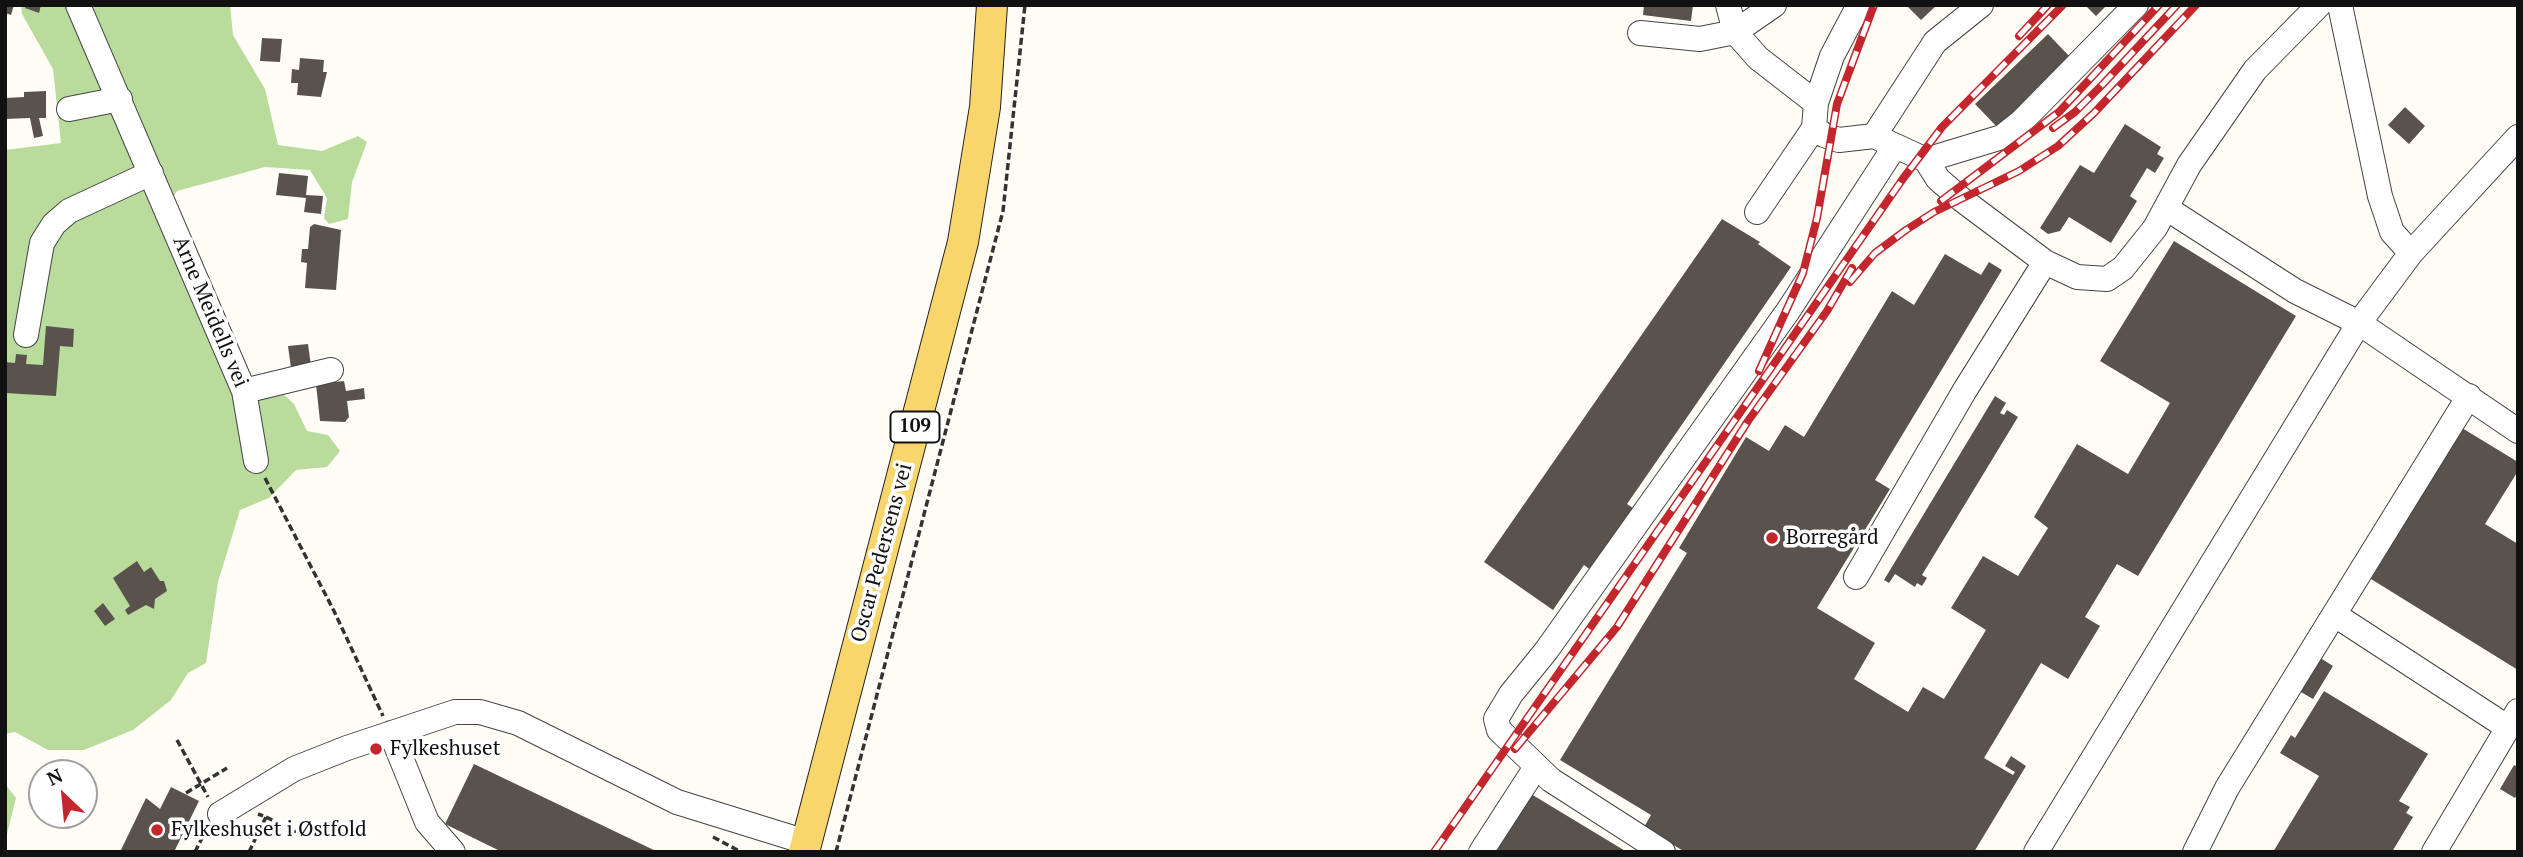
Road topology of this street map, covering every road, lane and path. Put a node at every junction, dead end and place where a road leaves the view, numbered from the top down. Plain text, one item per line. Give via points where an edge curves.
1 (78, 5) edge
2 (992, 5) edge
3 (1025, 5) edge
4 (1728, 5) edge
5 (1774, 5) edge
6 (1859, 5) edge
7 (1981, 5) edge
8 (2136, 5) edge
9 (2319, 5) edge
10 (2340, 5) edge
11 (1735, 32) junction
12 (1640, 33) dead end
13 (120, 99) junction
14 (1815, 103) junction
15 (69, 109) dead end
16 (1814, 128) junction
17 (2518, 137) edge
18 (1884, 141) junction
19 (1926, 160) junction
20 (152, 173) junction
21 (2166, 208) junction
22 (1757, 212) dead end
23 (2412, 253) junction
24 (2045, 262) junction
25 (2359, 323) junction
26 (26, 335) dead end
27 (331, 370) dead end
28 (244, 391) junction
29 (2469, 396) junction
30 (2518, 432) edge
31 (256, 461) joint
32 (1856, 577) dead end
33 (2335, 615) junction
34 (2512, 719) edge
35 (391, 733) junction
36 (177, 740) dead end
37 (1536, 766) junction
38 (227, 768) dead end
39 (201, 784) junction
40 (186, 793) dead end
41 (222, 807) junction
42 (266, 817) junction
43 (700, 831) dead end
44 (296, 832) dead end
45 (805, 847) edge
46 (249, 852) edge
47 (453, 852) edge
48 (741, 852) edge
49 (836, 852) edge
50 (1481, 852) edge
51 (1662, 852) edge
52 (2036, 852) edge
53 (2195, 852) edge
54 (2434, 852) edge

1 - 13 street, Arne Meidells vei
2 - 45 main road, Oscar Pedersens vei / 109 via 985,107 963,242
3 - 49 path via 1003,211
4 - 11 street
5 - 11 street
6 - 14 street via 1832,56
7 - 18 street via 1935,42 1905,83
8 - 19 street via 2002,137
9 - 21 street via 2255,70 2189,165
10 - 23 street via 2380,196 2392,232
11 - 12 street via 1700,39
11 - 14 street via 1774,72
13 - 15 street
13 - 20 street, Arne Meidells vei
14 - 16 street
16 - 18 street via 1839,140
16 - 22 street
17 - 23 street
18 - 19 street
18 - 37 street via 1788,312 1501,708 1496,719 1499,730
19 - 24 street via 1938,179 1961,199
20 - 26 street via 69,211 54,224 42,243
20 - 28 street, Arne Meidells vei
21 - 24 street via 2123,268 2107,279 2077,278
21 - 25 street via 2295,291
23 - 25 street
24 - 32 street
25 - 29 street
25 - 52 street
27 - 28 street
28 - 31 street, Arne Meidells vei
29 - 30 street
29 - 33 street
31 - 35 path
33 - 34 street
33 - 53 street via 2227,788
34 - 54 street
35 - 41 street via 294,769
35 - 45 street via 455,712 480,712 518,723 677,802
35 - 47 street via 427,822
36 - 39 path
37 - 50 street
37 - 51 street via 1570,794
38 - 39 path
39 - 40 path
39 - 41 path
41 - 42 path
42 - 44 path
42 - 46 path
43 - 48 path

